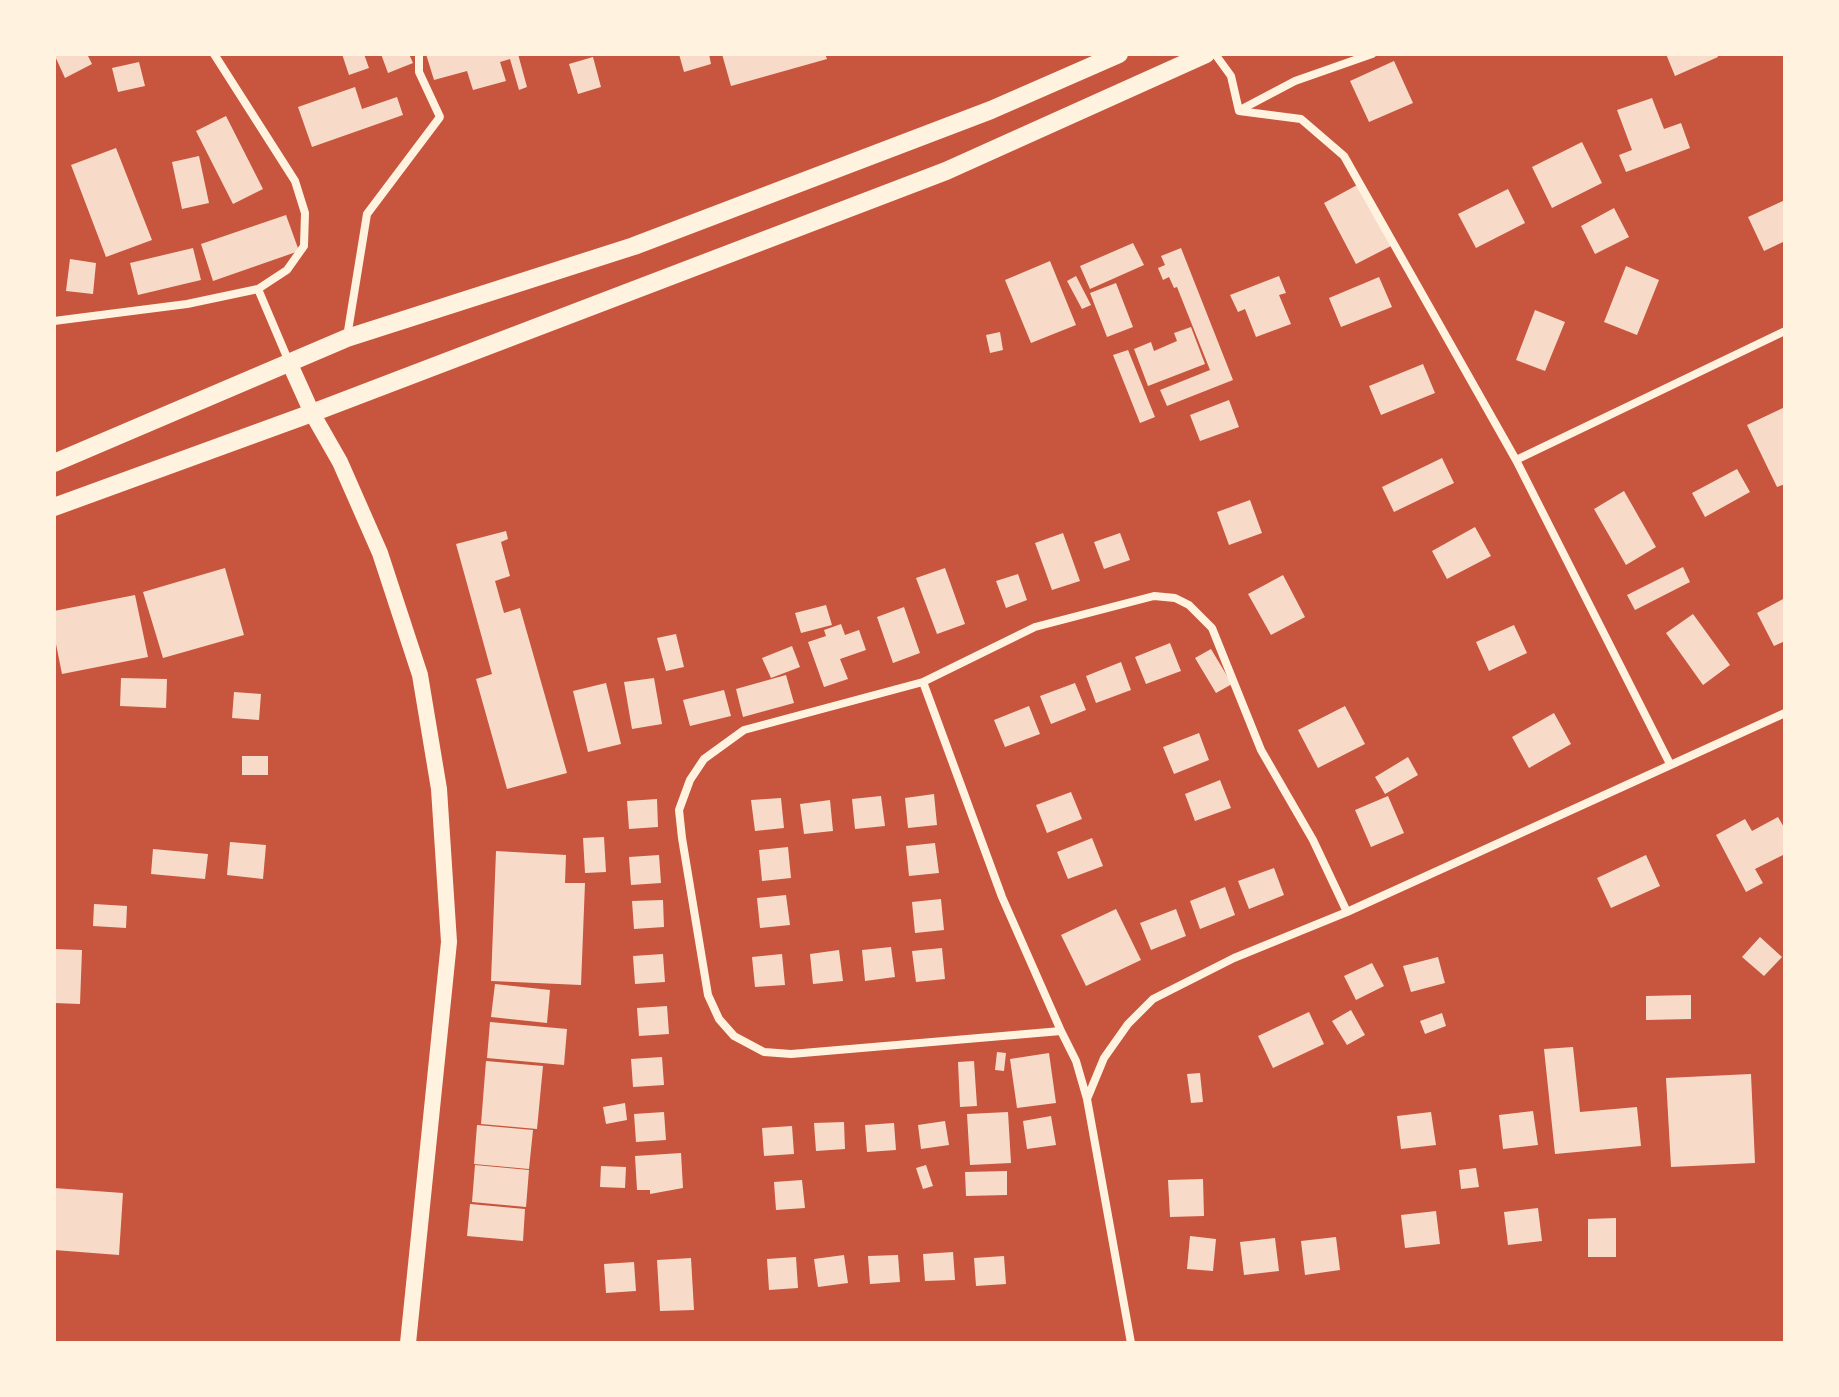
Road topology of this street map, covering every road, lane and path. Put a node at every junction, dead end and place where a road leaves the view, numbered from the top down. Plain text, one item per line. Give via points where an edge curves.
1 (214, 54) edge
2 (419, 54) edge
3 (1119, 54) edge
4 (1206, 54) edge
5 (1215, 54) edge
6 (1372, 54) edge
7 (1239, 111) junction
8 (258, 289) junction
9 (54, 321) edge
10 (1785, 331) edge
11 (347, 338) junction
12 (289, 362) junction
13 (312, 413) junction
14 (1516, 460) junction
15 (54, 463) edge
16 (54, 507) edge
17 (923, 682) junction
18 (1785, 713) edge
19 (1670, 764) junction
20 (1347, 912) junction
21 (1061, 1031) junction
22 (1087, 1099) junction
23 (408, 1343) edge
24 (1131, 1343) edge

1 - 8 street via 295,181 305,213 304,246 287,270
2 - 11 street via 419,72 440,117 367,214
3 - 11 highway via 978,116 634,246
4 - 13 highway via 946,171
5 - 7 street via 1231,76
6 - 7 street via 1295,81
7 - 14 street via 1301,119 1344,156
8 - 9 street
8 - 12 street
10 - 14 street
11 - 12 highway
12 - 13 main road
12 - 15 highway
13 - 16 highway
13 - 23 main road via 380,553 420,675 439,789 449,942
14 - 19 street
17 - 20 street via 1035,627 1095,609 1154,596 1189,605 1212,628 1261,750
17 - 21 street via 1002,897
17 - 21 street via 744,730 704,759 679,810 708,995 734,1036 764,1052
18 - 19 street
19 - 20 street
20 - 22 street via 1234,958 1153,999 1104,1058
21 - 22 street
22 - 24 street

